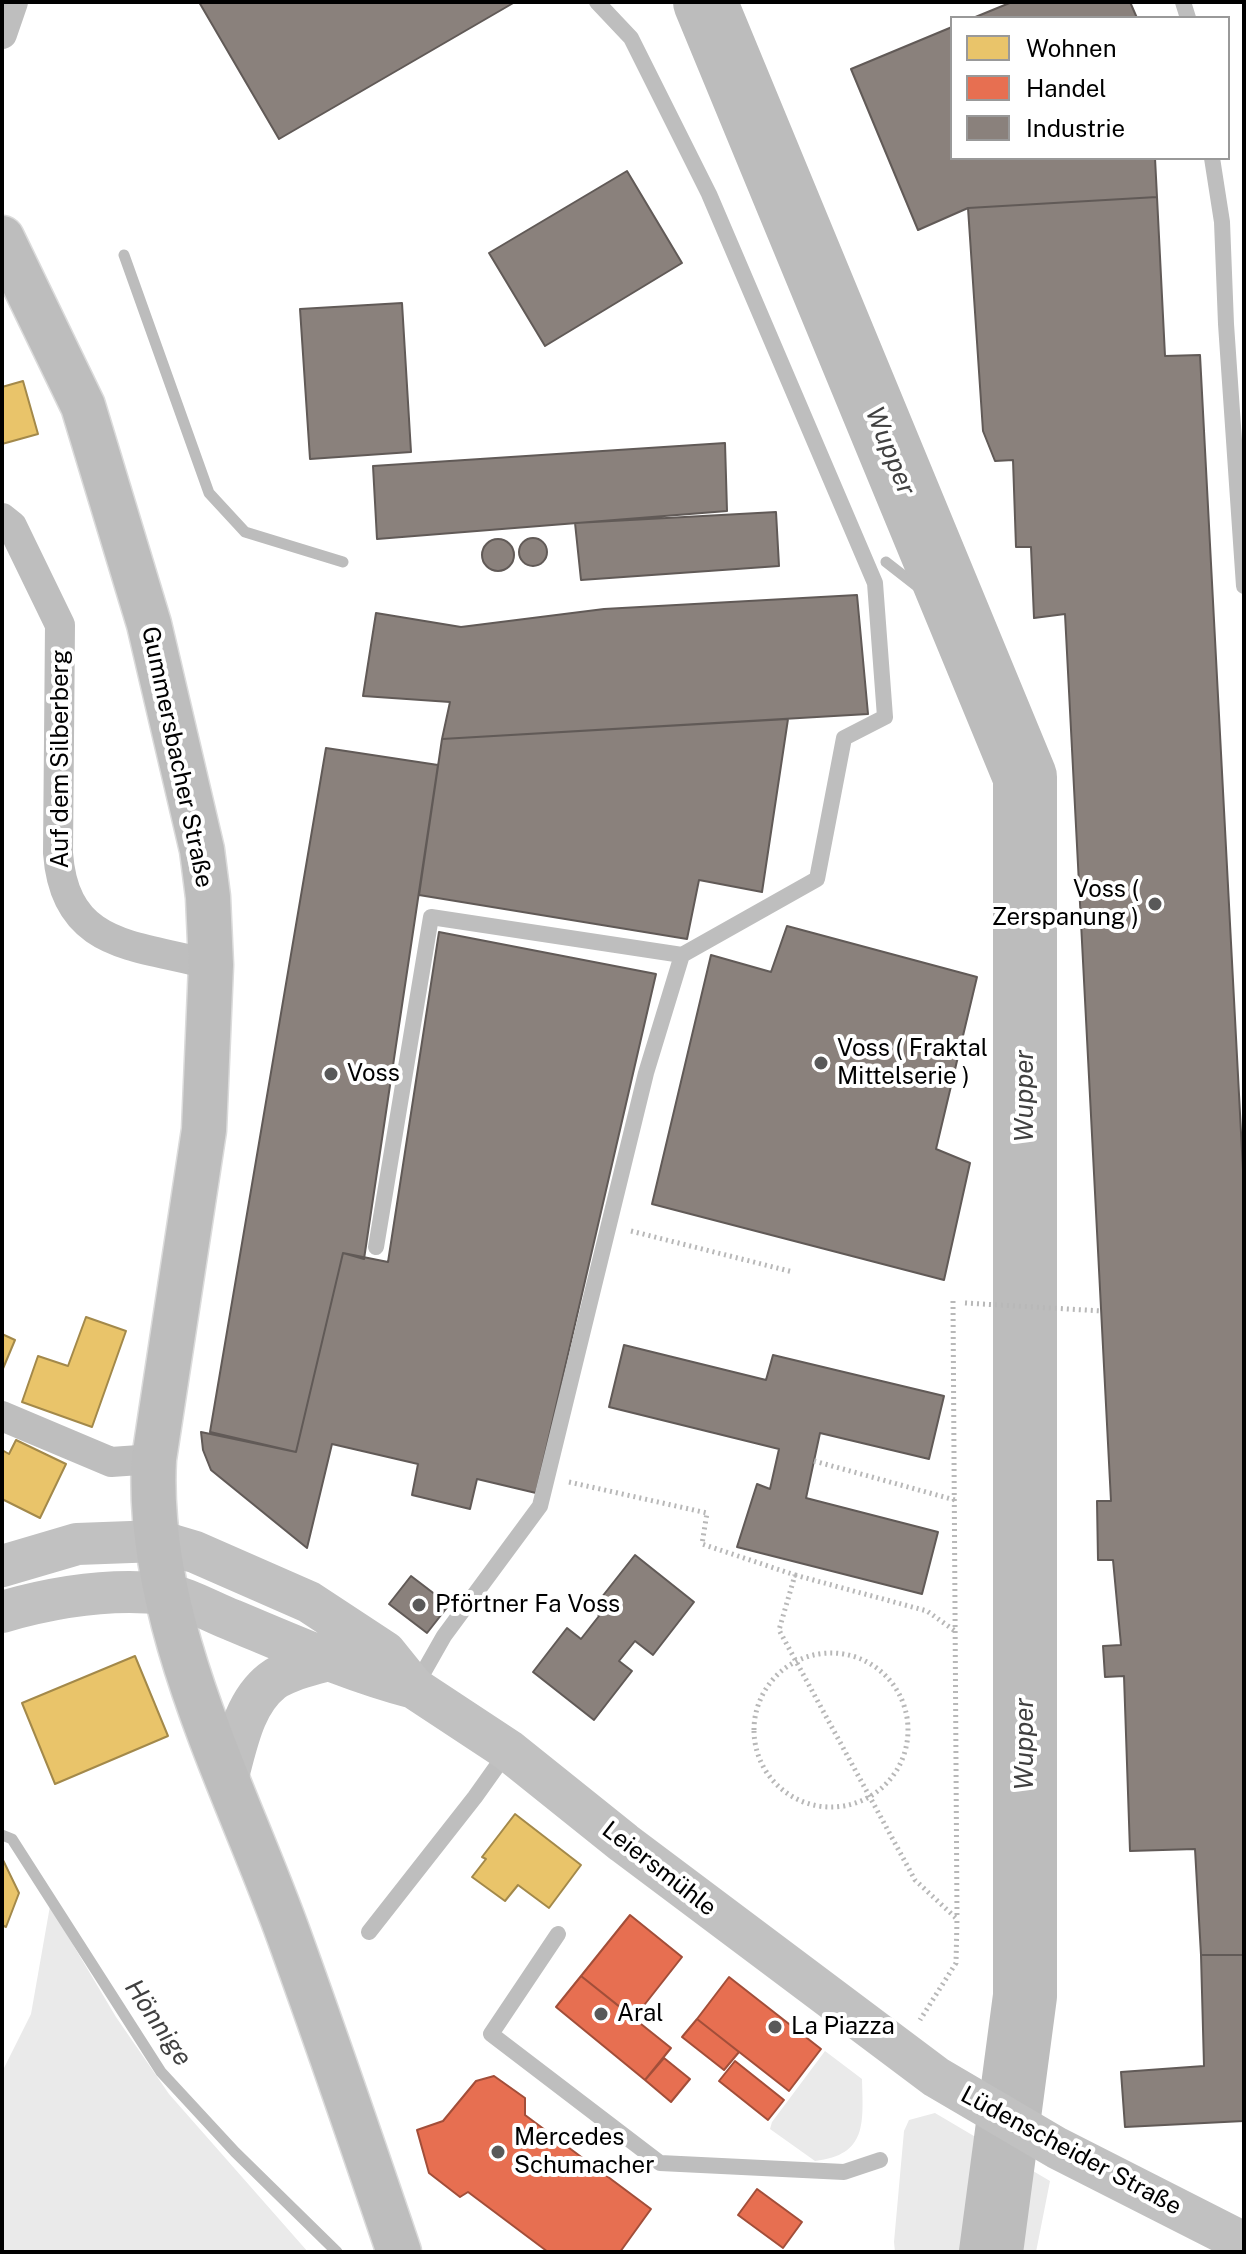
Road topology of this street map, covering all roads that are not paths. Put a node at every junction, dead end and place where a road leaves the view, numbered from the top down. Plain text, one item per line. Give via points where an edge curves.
1 (13, 2) edge
2 (597, 2) edge
3 (2, 34) edge
4 (1212, 160) edge
5 (2, 238) edge
6 (2, 518) edge
7 (1244, 586) edge
8 (682, 955) junction
9 (211, 965) junction
10 (376, 1247) dead end
11 (2, 1416) edge
12 (154, 1459) junction
13 (158, 1541) junction
14 (2, 1566) edge
15 (167, 1594) junction
16 (2, 1612) edge
17 (331, 1659) junction
18 (414, 1688) junction
19 (508, 1750) junction
20 (228, 1776) junction
21 (369, 1932) dead end
22 (558, 1934) dead end
23 (902, 2052) joint
24 (880, 2160) dead end
25 (1244, 2243) edge
26 (399, 2252) edge

1 - 3 street
2 - 8 lane via 631,38 709,194 875,583 885,717 844,738 817,879
4 - 7 lane via 1222,222
5 - 9 main road, Gummersbacher Straße via 83,406 149,624 202,850
6 - 9 street, Auf dem Silberberg via 12,526 60,625 58,853 64,890 84,918 110,939
8 - 10 lane via 431,917
8 - 18 lane via 646,1073 540,1506 444,1636
9 - 12 main road, Gummersbacher Straße via 204,1130
11 - 12 street via 111,1462
12 - 13 main road, Gummersbacher Straße
13 - 14 main road, Leiersmühle via 77,1544
13 - 15 main road, Gummersbacher Straße
13 - 18 main road, Leiersmühle via 309,1602 385,1652
15 - 16 main road, Leiersmühle via 86,1594
15 - 17 main road, Leiersmühle
15 - 20 main road, Gummersbacher Straße via 190,1676
17 - 18 main road, Leiersmühle
17 - 20 main road via 273,1681 256,1699 241,1727
18 - 19 main road, Leiersmühle
19 - 21 lane
19 - 23 main road, Leiersmühle
20 - 26 main road, Gummersbacher Straße
22 - 24 lane via 491,2034 660,2163 844,2172
23 - 25 main road, Lüdenscheider Straße via 1057,2148

